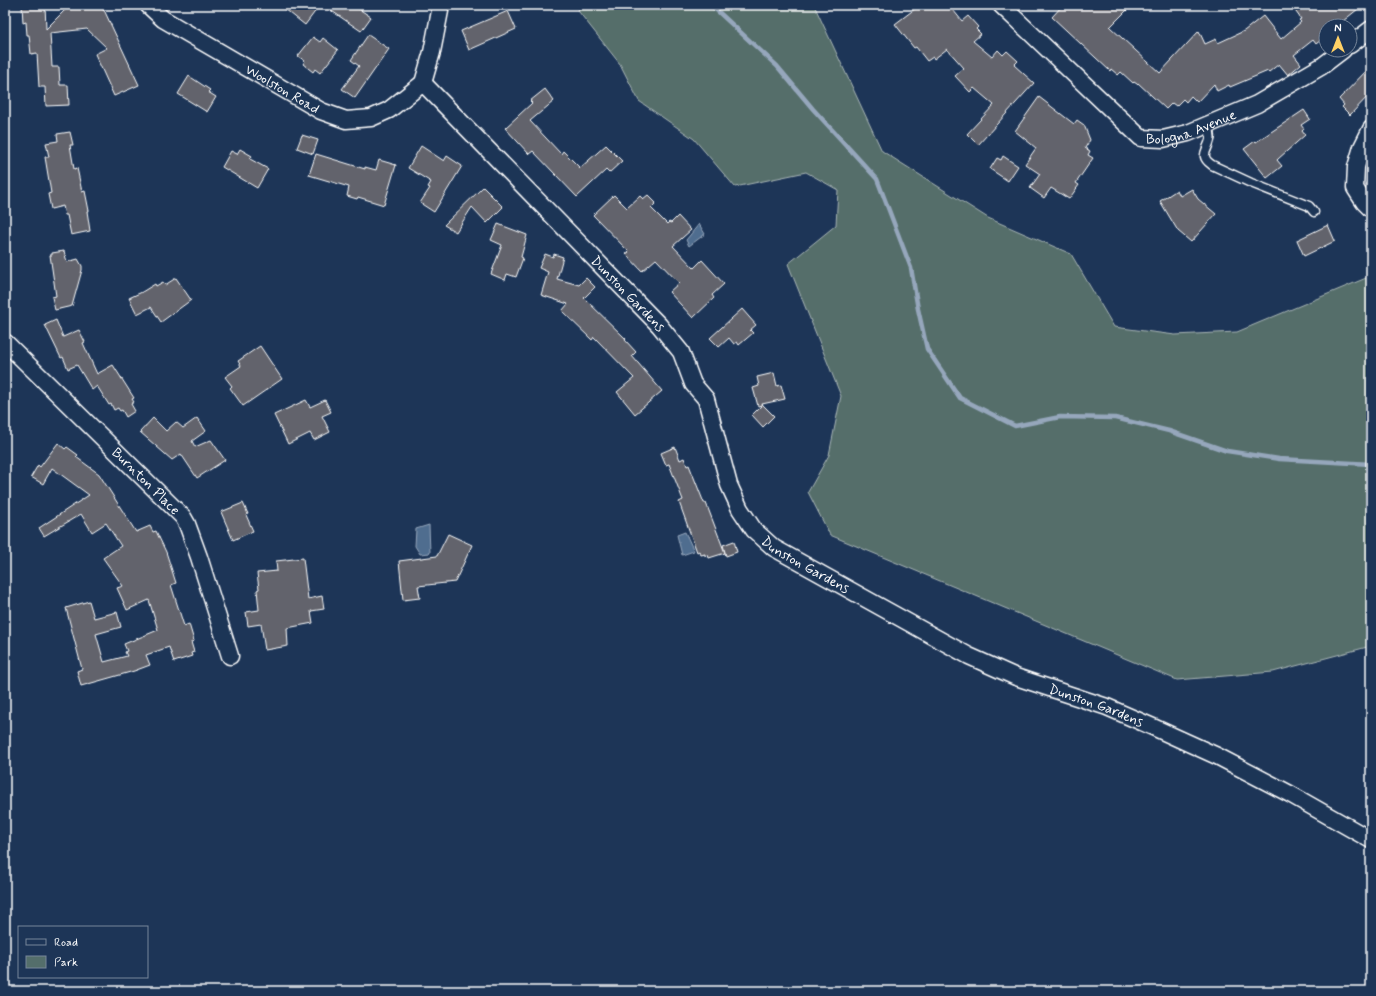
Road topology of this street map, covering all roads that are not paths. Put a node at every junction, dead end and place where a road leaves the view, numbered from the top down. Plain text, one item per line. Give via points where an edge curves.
1 (148, 5) edge
2 (439, 5) edge
3 (1001, 5) edge
4 (1371, 29) edge
5 (1358, 39) edge
6 (1332, 58) edge
7 (423, 83) junction
8 (1207, 124) junction
9 (1371, 129) edge
10 (1371, 209) edge
11 (1314, 212) dead end
12 (5, 339) edge
13 (5, 342) edge
14 (230, 656) dead end
15 (1371, 840) edge

1 - 7 street, Woolston Road via 163,19 314,107 346,120 372,118 389,110
2 - 7 street via 432,52
3 - 8 street, Bologna Avenue via 1141,138 1163,139 1188,133
4 - 5 street
6 - 8 street, Bologna Avenue via 1257,104
7 - 15 street, Dunston Gardens via 660,325 681,352 693,384 706,399 729,485 740,509 754,530 774,548 969,656 1016,677 1107,707 1216,756
8 - 11 lane via 1211,133 1204,156 1206,161 1251,183 1309,206
9 - 10 street via 1356,167 1355,188
12 - 13 street
13 - 14 street, Burnton Place via 183,517 199,557

